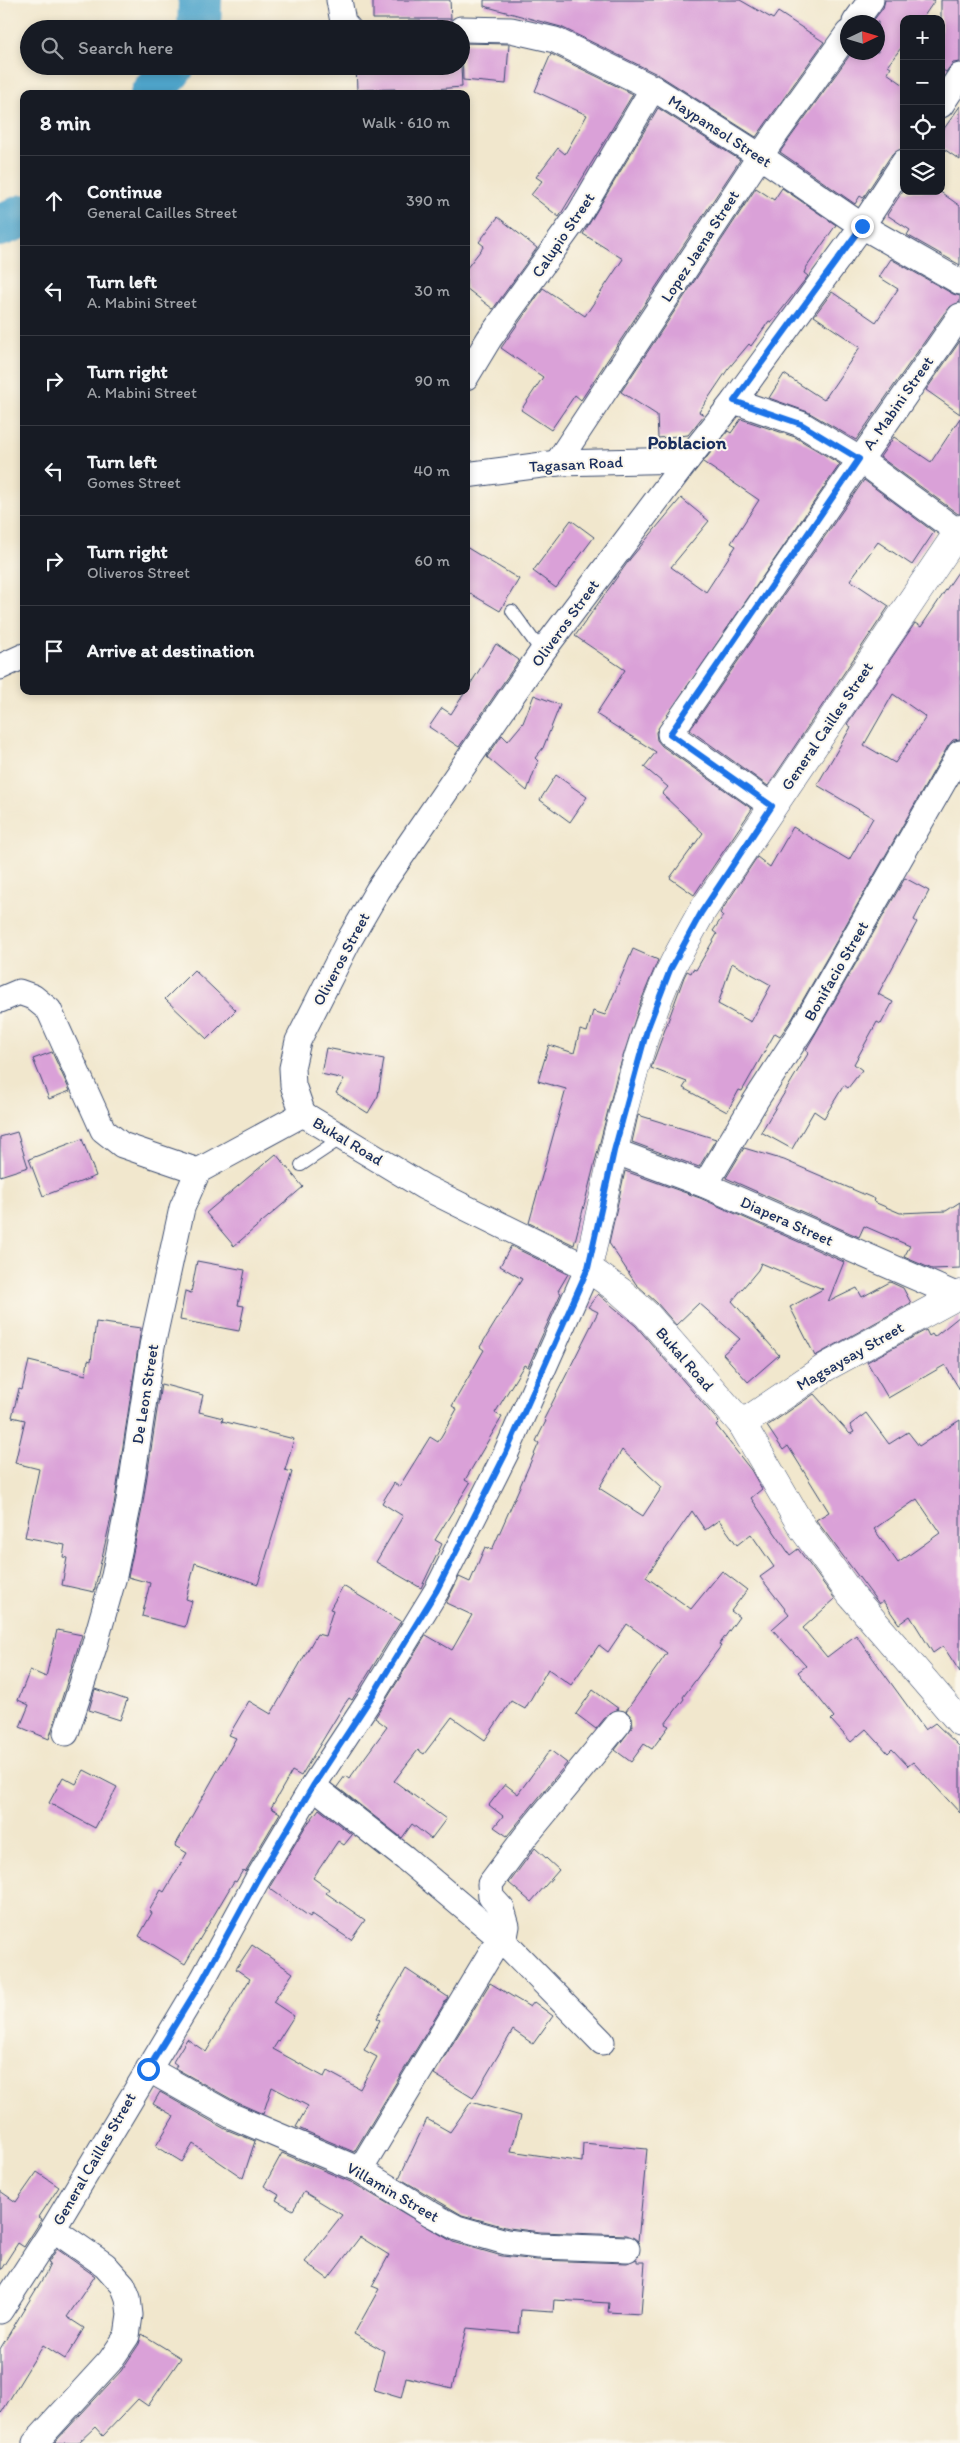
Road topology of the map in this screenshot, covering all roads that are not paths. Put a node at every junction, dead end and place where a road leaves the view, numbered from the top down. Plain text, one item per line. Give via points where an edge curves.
1 (339, 0) edge
2 (872, 0) edge
3 (860, 15) edge
4 (343, 20) edge
5 (470, 29) edge
6 (840, 44) edge
7 (960, 76) edge
8 (653, 88) junction
9 (945, 99) edge
10 (760, 156) junction
11 (900, 168) edge
12 (862, 226) junction
13 (960, 282) edge
14 (960, 316) edge
15 (470, 370) edge
16 (734, 401) junction
17 (859, 459) junction
18 (687, 460) junction
19 (557, 463) junction
20 (470, 474) edge
21 (959, 530) edge
22 (512, 611) dead end
23 (542, 652) junction
24 (20, 658) edge
25 (0, 667) edge
26 (960, 753) edge
27 (772, 806) junction
28 (0, 1000) edge
29 (303, 1114) junction
30 (343, 1137) junction
31 (614, 1151) junction
32 (301, 1165) dead end
33 (198, 1172) junction
34 (705, 1185) junction
35 (588, 1268) junction
36 (959, 1295) edge
37 (742, 1424) junction
38 (960, 1722) edge
39 (618, 1723) dead end
40 (66, 1733) dead end
41 (313, 1786) junction
42 (502, 1940) junction
43 (602, 2042) dead end
44 (148, 2069) junction
45 (360, 2170) junction
46 (54, 2229) junction
47 (627, 2249) dead end
48 (0, 2311) edge
49 (35, 2443) edge

1 - 4 street
2 - 3 street
5 - 8 street, Maypansol Street via 511,30 555,40
6 - 10 street, Lopez Jaena Street
7 - 9 street
8 - 10 street, Maypansol Street
8 - 15 street, Calupio Street via 580,214 489,339
10 - 12 street, Maypansol Street
10 - 19 street, Lopez Jaena Street
11 - 12 street, Oliveros Street
12 - 13 street, Maypansol Street
12 - 16 street, Oliveros Street
14 - 17 street, A. Mabini Street
16 - 17 street via 801,424
16 - 18 street, Oliveros Street
17 - 21 street
17 - 27 street, A. Mabini Street via 670,734
18 - 19 street, Tagasan Road
18 - 23 street, Oliveros Street
19 - 20 street, Tagasan Road
21 - 27 street, General Cailles Street
22 - 23 lane
23 - 29 street, Oliveros Street via 378,890 348,942 298,1041 293,1058 293,1085
24 - 25 street
26 - 34 street, Bonifacio Street via 804,1026
27 - 31 street, General Cailles Street via 701,913 670,970 647,1030
28 - 33 street via 19,992 33,997 49,1010 103,1130 122,1145
29 - 30 street, Bukal Road
29 - 33 street
30 - 32 lane
30 - 35 street, Bukal Road via 424,1187
31 - 34 street, Diapera Street
31 - 35 street, General Cailles Street
33 - 40 street, De Leon Street via 182,1208 152,1346 128,1507 114,1576
34 - 36 street, Diapera Street
35 - 37 street, Bukal Road via 647,1315
35 - 41 street, General Cailles Street via 506,1453 437,1590
36 - 37 street, Magsaysay Street via 826,1367
37 - 38 street, Bukal Road via 802,1527 850,1595
39 - 42 street via 490,1884 491,1897 502,1909 508,1926
41 - 42 street
41 - 44 street, General Cailles Street
42 - 43 street
42 - 45 street
44 - 45 street, Villamin Street via 232,2116
44 - 46 street, General Cailles Street
45 - 47 street, Villamin Street via 431,2214 483,2237 539,2246
46 - 48 street, General Cailles Street
46 - 49 street via 105,2265 123,2285 130,2315 127,2336 110,2361

